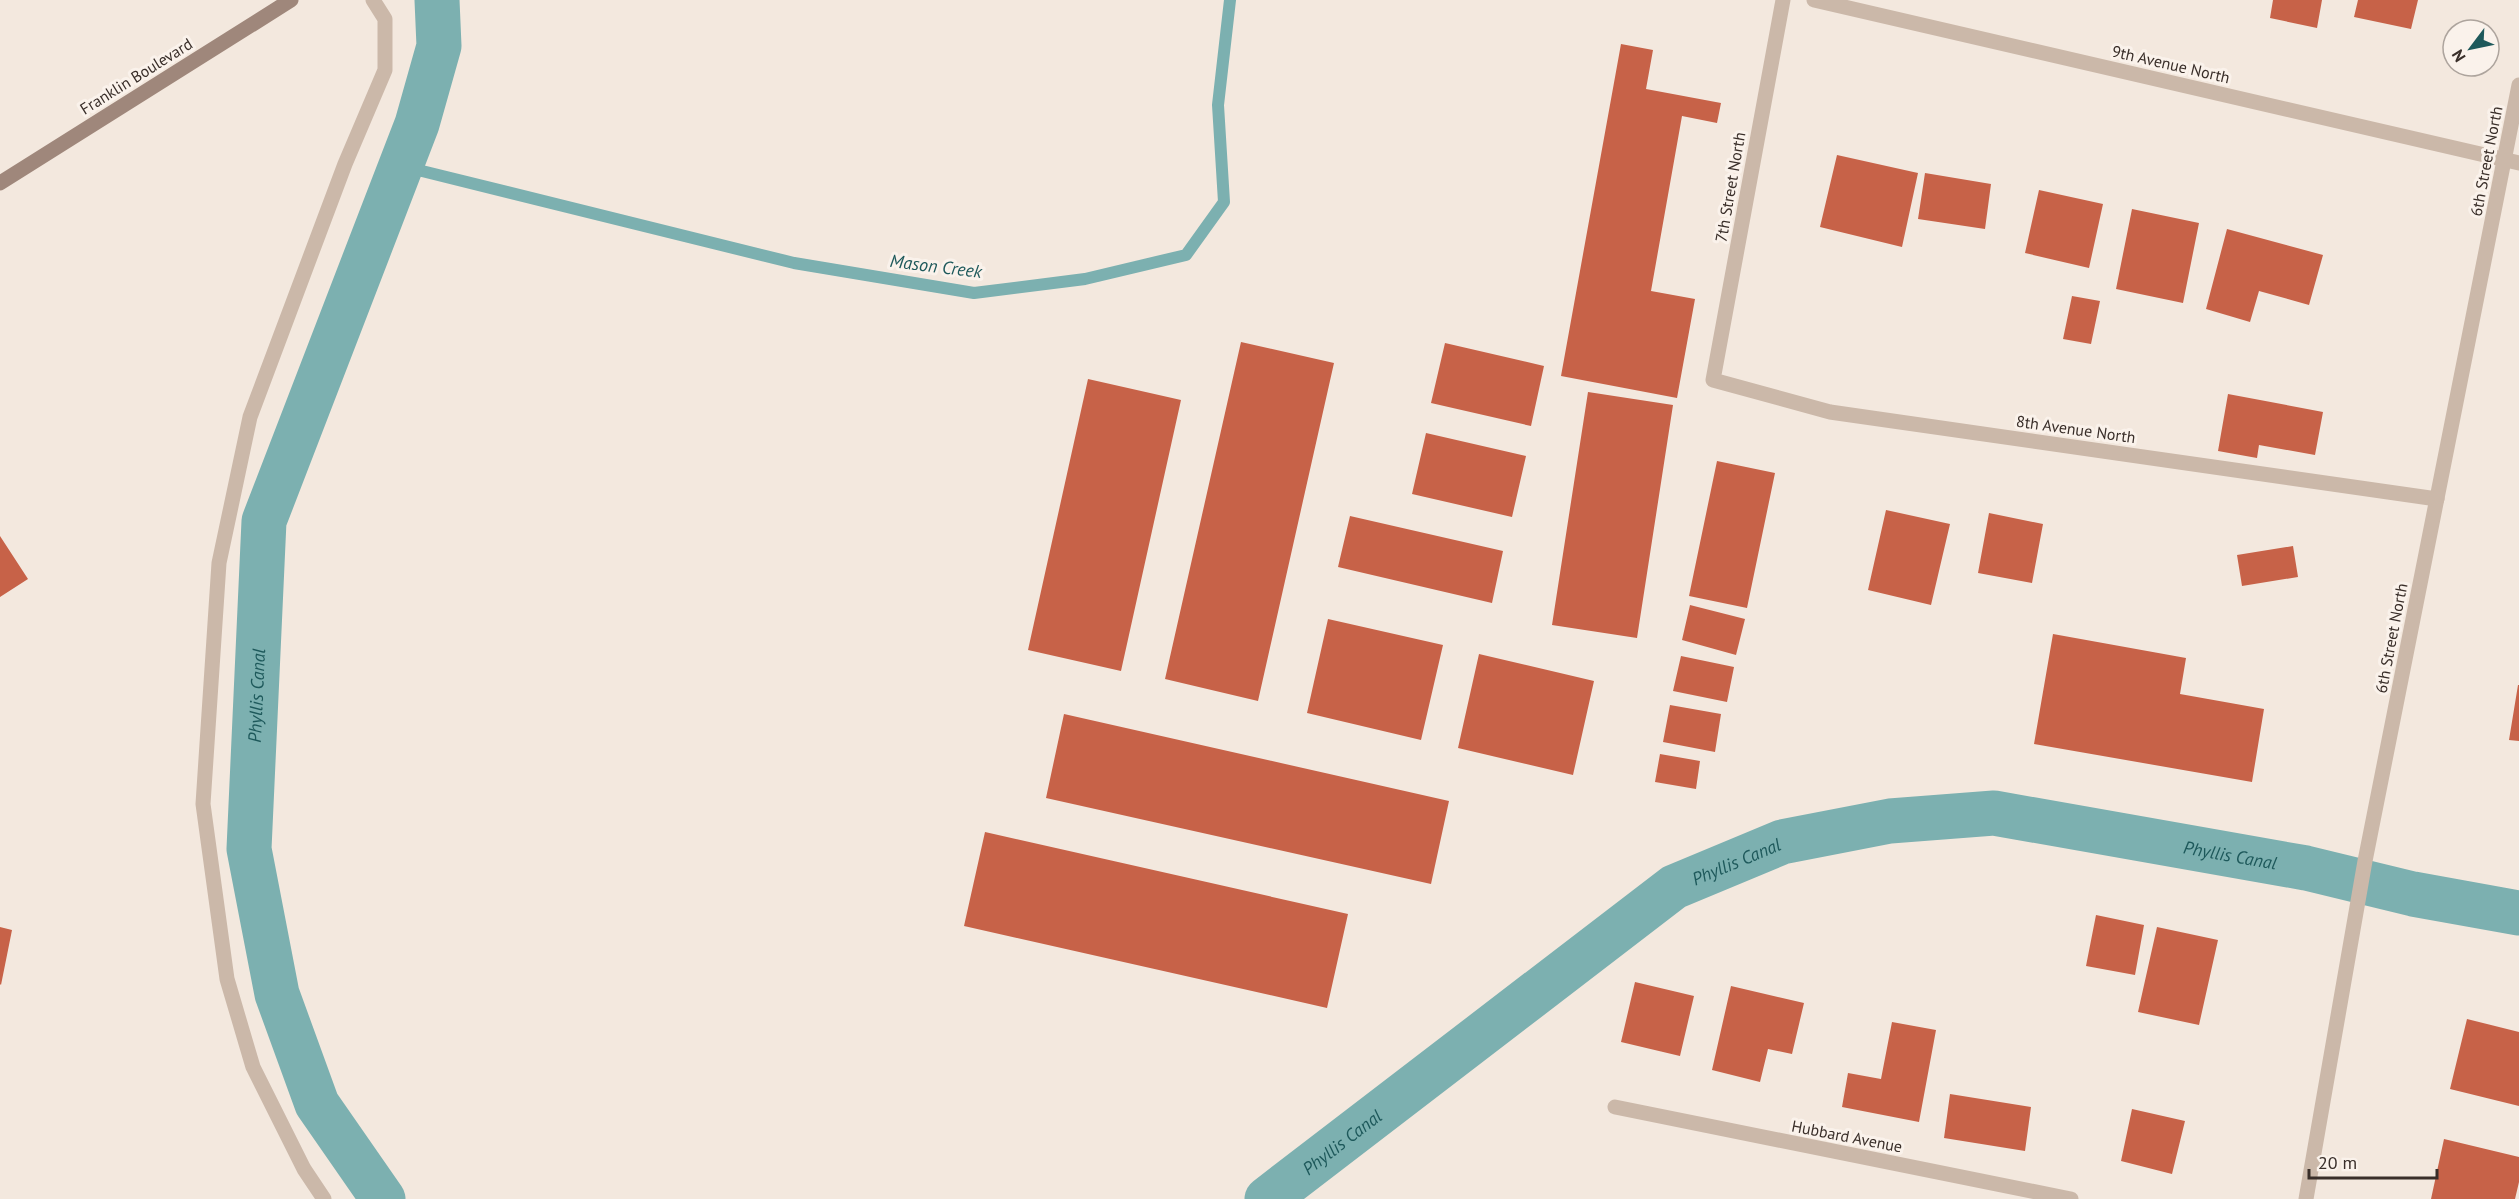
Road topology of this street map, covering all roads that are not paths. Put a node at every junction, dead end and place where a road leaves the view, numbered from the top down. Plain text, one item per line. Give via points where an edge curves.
1 (291, 0) edge
2 (373, 0) edge
3 (1783, 0) edge
4 (1814, 0) edge
5 (2519, 85) edge
6 (2511, 161) edge
7 (0, 183) edge
8 (1713, 380) joint
9 (2437, 499) junction
10 (1615, 1107) dead end
11 (324, 1199) edge
12 (2071, 1199) edge
13 (2306, 1199) edge

1 - 7 main road, Franklin Boulevard
2 - 11 street via 385,19 385,70 345,164 250,417 219,563 203,804 227,979 253,1067 304,1169
3 - 8 street, 7th Street North
4 - 6 street, 9th Avenue North
5 - 6 street, 6th Street North
6 - 9 street, 6th Street North
8 - 9 street, 8th Avenue North via 1830,412
9 - 13 street, 6th Street North via 2353,924
10 - 12 street, Hubbard Avenue

